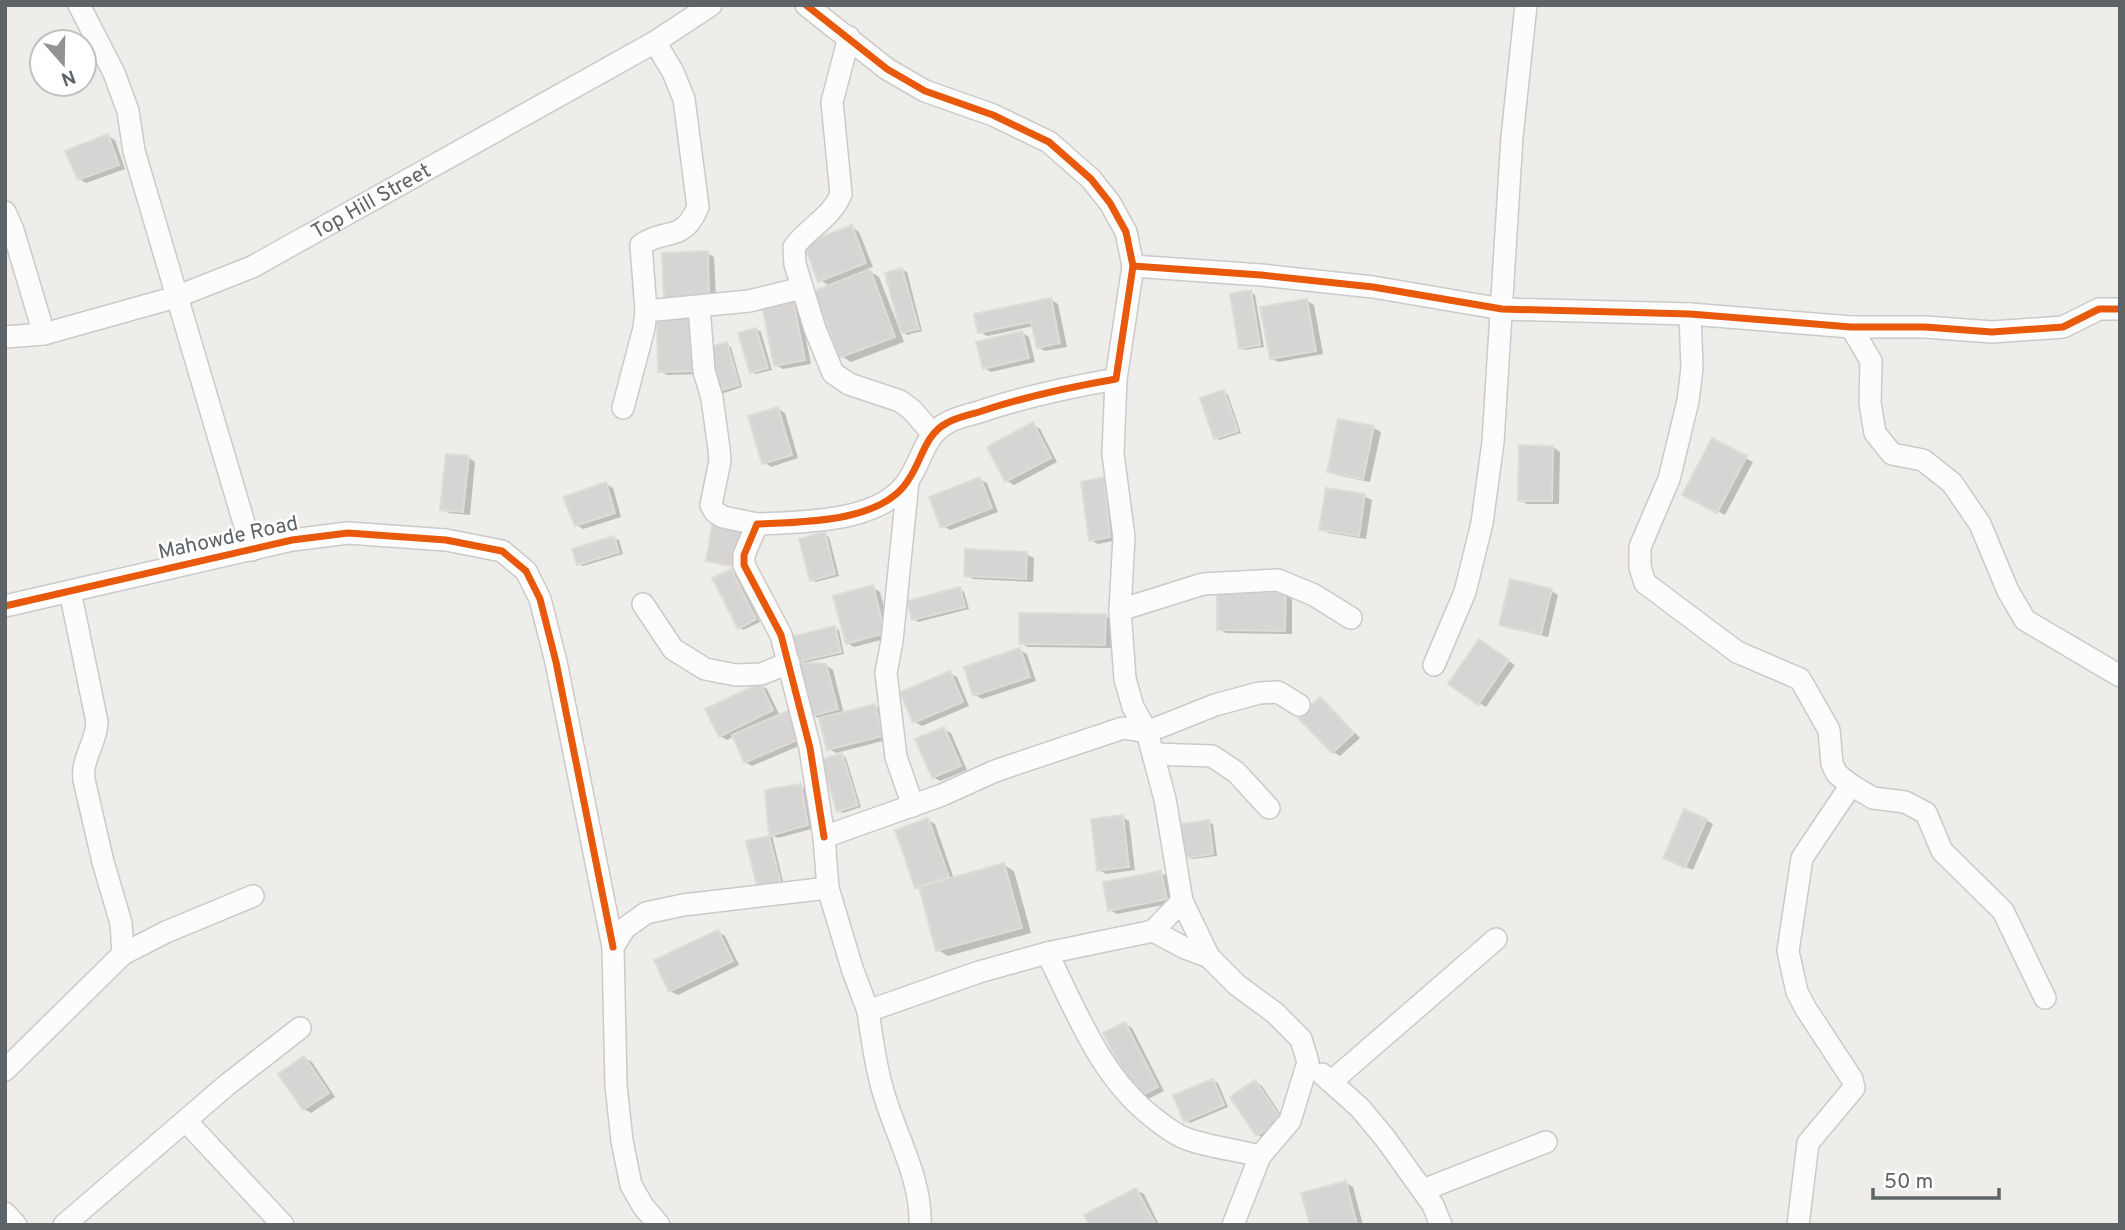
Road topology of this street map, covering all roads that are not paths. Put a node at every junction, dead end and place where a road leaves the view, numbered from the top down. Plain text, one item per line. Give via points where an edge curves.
1 (79, 5) edge
2 (711, 5) edge
3 (806, 5) edge
4 (1526, 5) edge
5 (849, 37) junction
6 (655, 42) junction
7 (5, 212) edge
8 (1133, 266) junction
9 (802, 288) junction
10 (176, 297) junction
11 (699, 307) junction
12 (1502, 309) junction
13 (2120, 309) edge
14 (646, 311) junction
15 (1690, 314) junction
16 (1851, 327) junction
17 (44, 334) junction
18 (5, 337) edge
19 (1116, 379) junction
20 (623, 408) dead end
21 (932, 433) junction
22 (908, 481) junction
23 (757, 524) junction
24 (252, 550) junction
25 (70, 592) junction
26 (643, 604) dead end
27 (5, 606) edge
28 (1120, 610) junction
29 (1351, 618) dead end
30 (789, 663) junction
31 (1434, 665) dead end
32 (2120, 676) edge
33 (1299, 705) dead end
34 (1147, 732) junction
35 (1154, 754) junction
36 (1851, 785) junction
37 (913, 806) junction
38 (1269, 808) dead end
39 (824, 837) junction
40 (828, 888) junction
41 (253, 896) dead end
42 (1182, 901) junction
43 (1153, 931) junction
44 (1496, 939) dead end
45 (612, 947) junction
46 (1047, 953) junction
47 (123, 954) junction
48 (1209, 957) junction
49 (2045, 998) dead end
50 (868, 1011) junction
51 (300, 1028) dead end
52 (1308, 1062) junction
53 (5, 1070) edge
54 (1331, 1082) junction
55 (186, 1121) junction
56 (1546, 1142) dead end
57 (1260, 1156) junction
58 (1423, 1190) junction
59 (5, 1213) edge
60 (16, 1225) edge
61 (64, 1225) edge
62 (283, 1225) edge
63 (659, 1225) edge
64 (920, 1225) edge
65 (1233, 1225) edge
66 (1441, 1225) edge
67 (1798, 1225) edge

1 - 10 street via 128,111 134,151
2 - 6 street, Top Hill Street
3 - 5 street
4 - 12 street via 1512,137
5 - 8 street via 887,69 925,91 993,115 1049,142 1091,179 1110,203 1125,232
5 - 9 street via 832,102 841,194 837,204 794,247
6 - 10 street, Top Hill Street via 252,267
6 - 14 street via 684,99 698,207 684,230 641,245
7 - 17 street
8 - 12 street via 1373,287
8 - 19 street
9 - 11 street
9 - 21 street via 833,373 849,384 900,401
10 - 17 street, Top Hill Street
10 - 24 street
11 - 14 street
11 - 23 street via 704,371 719,439 720,461 711,505 723,517
12 - 15 street
12 - 31 street via 1482,523 1465,592
13 - 16 street via 2099,309 2063,327 1992,332
14 - 20 street
15 - 16 street
15 - 36 street via 1688,401 1669,479 1640,547 1645,583 1737,652 1800,679 1829,730 1832,764
16 - 32 street via 1871,361 1875,433 1892,454 1923,460 1952,483 1980,524 2025,620
17 - 18 street, Top Hill Street
19 - 21 street via 1043,392 947,422
19 - 28 street via 1114,454 1124,537
21 - 22 street
22 - 23 street via 893,497 868,511
22 - 37 street via 886,674 896,757
23 - 30 street via 744,565 781,635
24 - 25 street, Mahowde Road
24 - 45 street, Mahowde Road via 348,533 446,540 502,551 526,571 540,599 556,662
25 - 27 street, Mahowde Road
25 - 47 street via 97,722 96,737 82,766 84,780 121,923
26 - 30 street via 673,649 705,669 761,674
28 - 29 street via 1203,584 1279,580
28 - 34 street via 1125,679
30 - 39 street via 810,748
33 - 34 street via 1278,692 1259,693
34 - 35 street
34 - 37 street via 1123,728 1104,734 995,771
35 - 38 street via 1212,756 1236,772
35 - 42 street
36 - 49 street via 1873,798 1905,802 1926,813 1942,851 2003,911
36 - 67 street via 1802,858 1790,930 1788,951 1797,992 1854,1088 1808,1143
37 - 39 street
39 - 40 street
40 - 45 street via 683,905 646,914 625,928
40 - 50 street
41 - 47 street
42 - 43 street
42 - 48 street
43 - 46 street
43 - 48 street
44 - 54 street
45 - 63 street via 622,1141 632,1185
46 - 50 street via 979,971
46 - 57 street via 1082,1026 1127,1095 1186,1138
47 - 53 street
48 - 52 street via 1301,1039
50 - 64 street via 875,1062 921,1209
51 - 55 street
52 - 54 street
52 - 57 street via 1290,1121
54 - 58 street via 1360,1108
55 - 61 street
55 - 62 street
56 - 58 street
57 - 65 street
58 - 66 street
59 - 60 street

